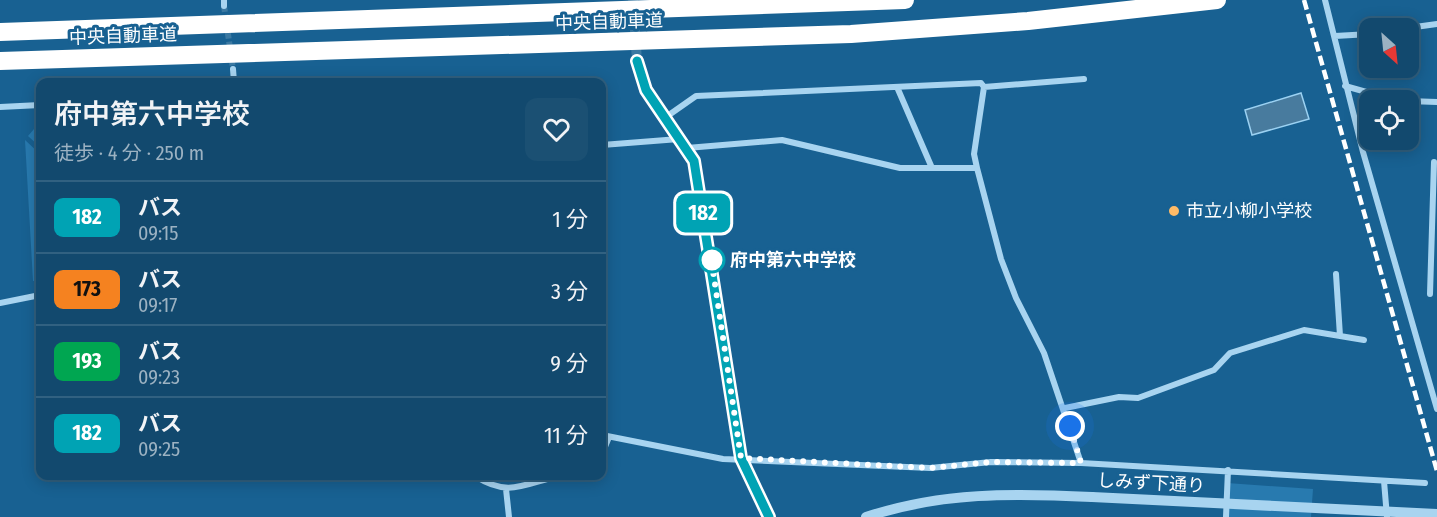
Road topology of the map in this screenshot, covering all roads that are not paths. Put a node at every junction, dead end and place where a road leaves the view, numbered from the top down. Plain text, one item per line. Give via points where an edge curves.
1 (905, 0) edge
2 (1217, 0) edge
3 (1325, 0) edge
4 (1437, 24) edge
5 (1419, 26) edge
6 (0, 32) edge
7 (1359, 35) edge
8 (1335, 36) junction
9 (0, 61) edge
10 (637, 61) tunnel mouth
11 (233, 69) tunnel mouth
12 (234, 78) edge
13 (1083, 79) dead end
14 (1345, 86) junction
15 (897, 87) junction
16 (984, 87) junction
17 (1359, 90) edge
18 (1419, 101) edge
19 (1437, 102) edge
20 (36, 105) edge
21 (0, 107) edge
22 (666, 117) junction
23 (684, 143) junction
24 (606, 145) edge
25 (1434, 162) dead end
26 (932, 168) junction
27 (977, 168) junction
28 (1336, 274) dead end
29 (1430, 294) dead end
30 (36, 296) edge
31 (0, 303) edge
32 (1340, 336) junction
33 (1364, 340) dead end
34 (1065, 408) junction
35 (1437, 409) edge
36 (606, 436) edge
37 (741, 458) junction
38 (1081, 463) junction
39 (1228, 470) junction
40 (482, 480) edge
41 (542, 480) edge
42 (1384, 481) junction
43 (1425, 483) dead end
44 (506, 489) junction
45 (1437, 514) edge
46 (874, 516) edge
47 (509, 517) edge
48 (769, 517) edge
49 (1226, 517) edge
50 (1387, 517) edge

1 - 6 highway, 中央自動車道
2 - 9 highway, 中央自動車道 via 1028,21 851,34
3 - 8 street
4 - 5 street
7 - 8 street
8 - 14 street
10 - 22 street via 646,90
11 - 12 street
13 - 16 street
14 - 17 street
14 - 35 street
15 - 16 street via 981,83
15 - 22 street via 696,96
15 - 26 street
16 - 27 street via 974,154
18 - 19 street
20 - 21 street
22 - 23 street
23 - 24 street
23 - 26 street via 782,140 900,168
23 - 37 street via 694,161
25 - 29 street
26 - 27 street
27 - 34 street via 1001,259
28 - 32 street
30 - 31 street
32 - 33 street
32 - 34 street via 1304,330 1230,352 1214,370 1138,398 1119,397
34 - 38 street
36 - 37 street via 723,459
37 - 38 street via 930,468 991,462
37 - 48 street
38 - 39 street
39 - 42 street
39 - 49 street
40 - 44 street
41 - 44 street
42 - 43 street
42 - 50 street
44 - 47 street
45 - 46 street, しみず下通り, bridge via 984,494 927,501

